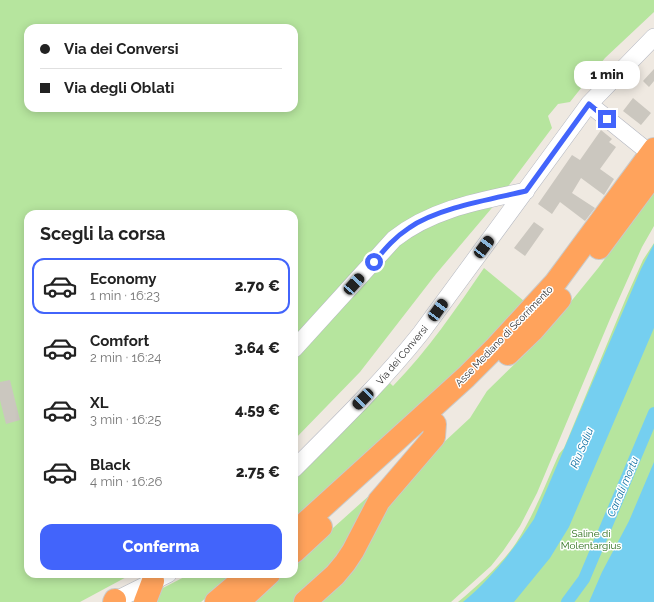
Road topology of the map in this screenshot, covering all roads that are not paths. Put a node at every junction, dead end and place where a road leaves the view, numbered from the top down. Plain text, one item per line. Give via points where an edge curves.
1 (654, 37) edge
2 (589, 104) junction
3 (647, 148) edge
4 (654, 174) edge
5 (526, 191) junction
6 (298, 345) edge
7 (435, 424) junction
8 (298, 465) edge
9 (298, 529) edge
10 (298, 548) edge
11 (160, 578) edge
12 (244, 578) edge
13 (265, 578) edge
14 (114, 601) edge
15 (145, 602) edge
16 (216, 602) edge
17 (238, 602) edge
18 (305, 602) edge

1 - 2 street, Via dei Conversi
2 - 3 street
2 - 5 street, Via dei Conversi
3 - 9 highway, Asse Mediano di Scorrimento via 554,283 496,347 461,382
4 - 7 highway, Asse Mediano di Scorrimento via 566,292 533,330
5 - 6 street via 493,197 437,214 410,227 394,239
5 - 8 street, Via dei Conversi via 400,359
7 - 10 highway, Asse Mediano di Scorrimento
7 - 18 highway via 434,437 379,501 345,563 330,581
11 - 14 street
11 - 15 highway
12 - 16 highway
13 - 17 highway

